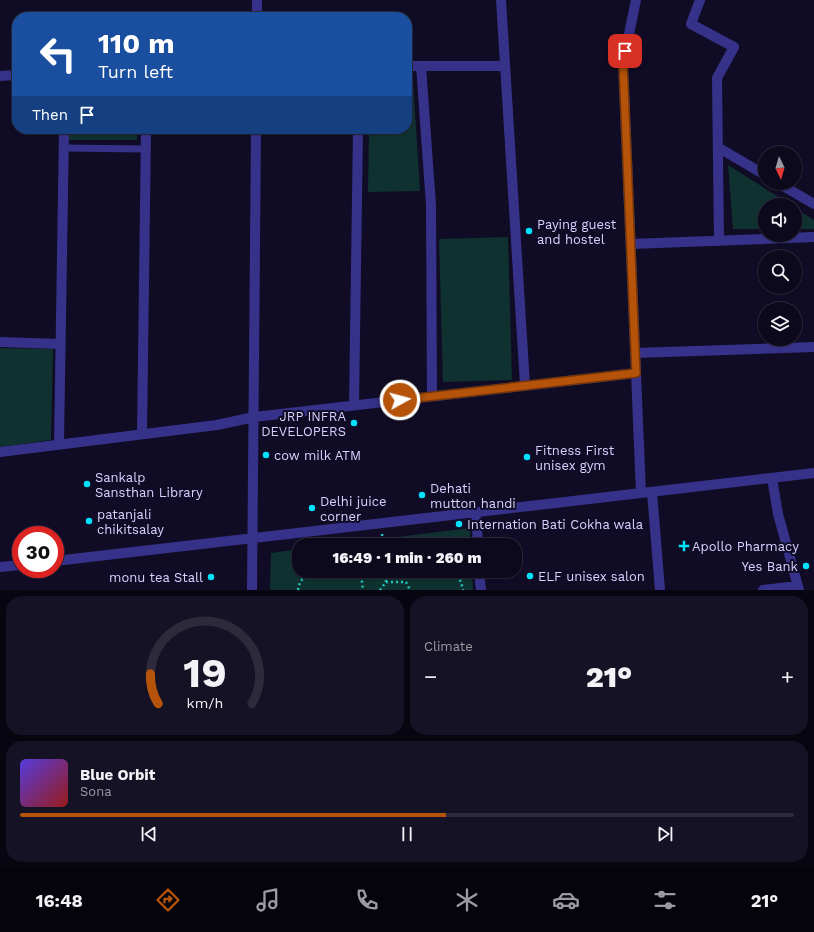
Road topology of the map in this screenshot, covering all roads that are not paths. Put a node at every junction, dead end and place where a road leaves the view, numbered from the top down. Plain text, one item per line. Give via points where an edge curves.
1 (257, 0) edge
2 (501, 0) edge
3 (636, 0) edge
4 (700, 0) edge
5 (257, 12) edge
6 (412, 66) edge
7 (421, 66) junction
8 (505, 66) junction
9 (0, 76) edge
10 (12, 76) edge
11 (64, 134) edge
12 (146, 134) edge
13 (256, 134) edge
14 (358, 134) edge
15 (63, 148) junction
16 (718, 148) junction
17 (145, 149) junction
18 (758, 171) edge
19 (790, 190) edge
20 (814, 204) edge
21 (814, 238) edge
22 (719, 241) junction
23 (631, 244) junction
24 (0, 342) edge
25 (60, 344) junction
26 (814, 347) edge
27 (635, 353) junction
28 (636, 373) junction
29 (525, 385) junction
30 (432, 396) junction
31 (354, 405) junction
32 (254, 417) junction
33 (142, 434) junction
34 (59, 444) junction
35 (0, 452) edge
36 (814, 473) edge
37 (772, 478) junction
38 (652, 492) junction
39 (641, 493) junction
40 (476, 512) junction
41 (253, 538) junction
42 (478, 538) edge
43 (64, 560) edge
44 (12, 566) edge
45 (0, 567) edge
46 (480, 578) edge
47 (798, 588) edge
48 (252, 590) edge
49 (481, 590) edge
50 (660, 590) edge
51 (763, 590) edge

1 - 5 street
2 - 8 street
3 - 23 street via 623,63
4 - 16 street via 691,24 734,47 717,78
6 - 7 street
7 - 8 street
7 - 30 street via 431,205
8 - 29 street
9 - 10 street
11 - 15 street
12 - 17 street
13 - 32 street
14 - 31 street
15 - 17 lane
15 - 25 street
16 - 18 street
16 - 22 street
17 - 33 street
19 - 20 street
21 - 22 street
22 - 23 street
23 - 27 street
24 - 25 street
25 - 34 street
26 - 27 street
27 - 28 street
28 - 29 street
28 - 39 street
29 - 30 street
30 - 31 street
31 - 32 street
32 - 33 street via 217,425
32 - 41 street
33 - 34 street
34 - 35 street
36 - 37 street
37 - 38 street
37 - 47 street via 778,514
38 - 39 street
38 - 50 street
39 - 40 street
40 - 41 street
40 - 42 street
41 - 43 street
41 - 48 street
44 - 45 street
46 - 49 street
47 - 51 street

